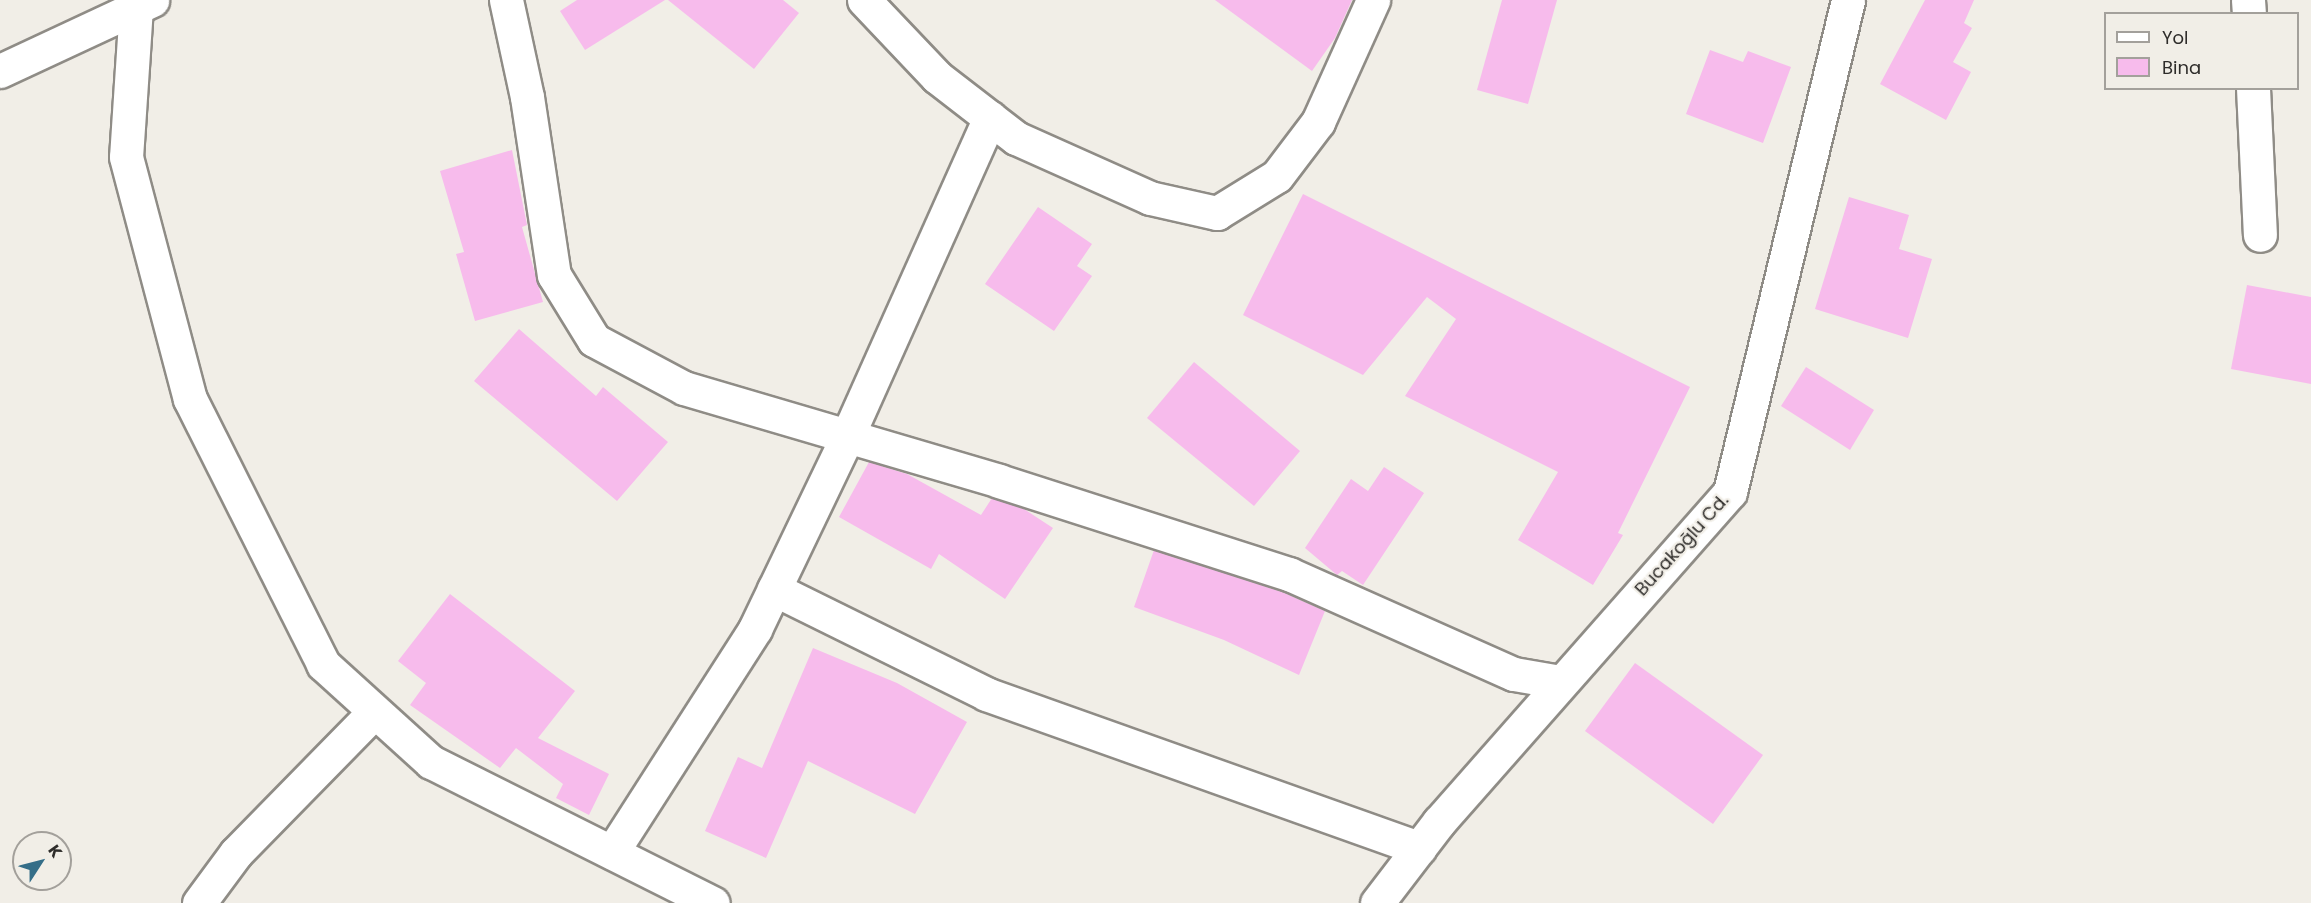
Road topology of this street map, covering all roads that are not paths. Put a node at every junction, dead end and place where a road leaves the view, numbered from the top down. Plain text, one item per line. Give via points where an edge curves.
1 (506, 0) edge
2 (864, 0) edge
3 (1373, 0) edge
4 (1848, 0) edge
5 (144, 4) edge
6 (0, 71) edge
7 (2253, 90) edge
8 (990, 118) junction
9 (2260, 235) dead end
10 (848, 437) junction
11 (774, 589) junction
12 (1560, 682) junction
13 (374, 712) junction
14 (1419, 848) junction
15 (612, 852) junction
16 (200, 903) edge
17 (713, 903) edge
18 (1377, 903) edge

1 - 10 street via 527,97 554,275 594,340 684,388
2 - 8 street via 937,77
3 - 8 street via 1318,122 1277,176 1216,213 1150,198 1016,138
4 - 12 street, Bucakoğlu Cd. via 1730,492
5 - 6 street
5 - 13 street via 126,157 190,399 323,664
7 - 9 street
8 - 10 street
10 - 11 street
10 - 12 street via 1289,574 1514,674
11 - 14 street via 986,694
11 - 15 street via 755,629
12 - 14 street, Bucakoğlu Cd.
13 - 15 street via 430,762
13 - 16 street via 236,853
14 - 18 street, Bucakoğlu Cd.
15 - 17 street

